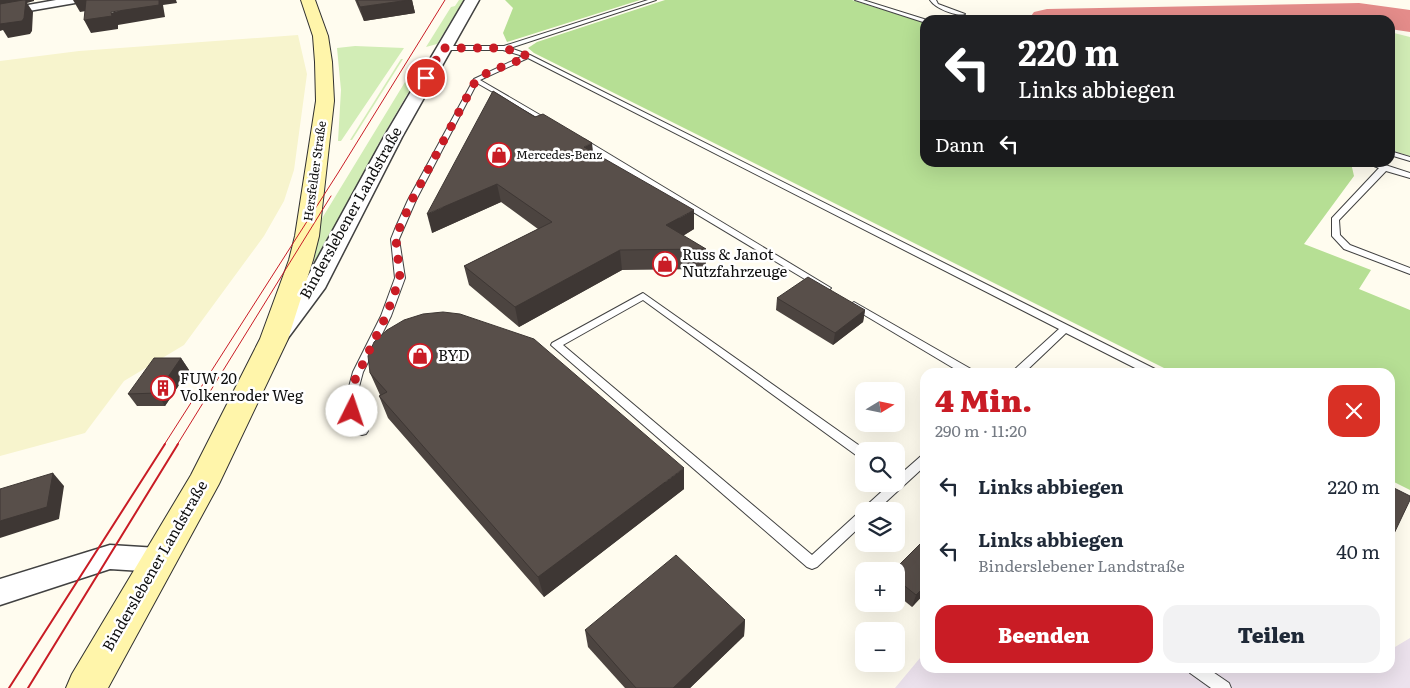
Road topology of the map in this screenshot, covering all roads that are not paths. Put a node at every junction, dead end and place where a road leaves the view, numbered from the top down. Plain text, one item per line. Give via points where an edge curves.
1 (75, 0) edge
2 (308, 0) edge
3 (472, 0) edge
4 (653, 0) edge
5 (858, 0) edge
6 (55, 2) edge
7 (934, 2) edge
8 (0, 13) edge
9 (949, 15) edge
10 (920, 19) edge
11 (443, 48) junction
12 (504, 48) junction
13 (528, 56) junction
14 (476, 80) junction
15 (559, 128) edge
16 (574, 137) edge
17 (1395, 154) edge
18 (1410, 159) edge
19 (1381, 167) edge
20 (1384, 168) junction
21 (1410, 176) edge
22 (1410, 271) edge
23 (832, 292) edge
24 (849, 302) edge
25 (1066, 329) junction
26 (274, 339) junction
27 (960, 368) edge
28 (1023, 368) edge
29 (1143, 368) edge
30 (362, 430) dead end
31 (855, 450) edge
32 (920, 463) edge
33 (905, 475) edge
34 (886, 492) edge
35 (877, 502) edge
36 (855, 523) edge
37 (158, 560) junction
38 (0, 592) edge
39 (1202, 673) edge
40 (86, 688) edge
41 (1224, 688) edge

1 - 6 street
2 - 26 main road, Hersfelder Straße via 320,36 325,101 307,236
3 - 11 street, Binderslebener Landstraße
4 - 12 lane
5 - 10 lane
6 - 8 street
7 - 9 lane via 943,14
11 - 12 lane
11 - 26 street, Binderslebener Landstraße via 313,288
12 - 13 lane
13 - 14 lane
13 - 25 lane
14 - 15 lane
14 - 30 lane via 399,229 396,240 400,278 386,316 356,377 351,398 352,411
16 - 23 lane
17 - 18 lane
19 - 20 lane
20 - 21 lane
20 - 22 lane via 1335,220 1336,236 1347,247
24 - 27 lane
25 - 28 lane
25 - 29 lane
26 - 37 main road, Binderslebener Landstraße via 203,484
31 - 36 lane via 642,296 556,345 812,563
32 - 33 lane
34 - 35 lane
37 - 38 street via 110,557
37 - 40 main road, Binderslebener Landstraße
39 - 41 lane

